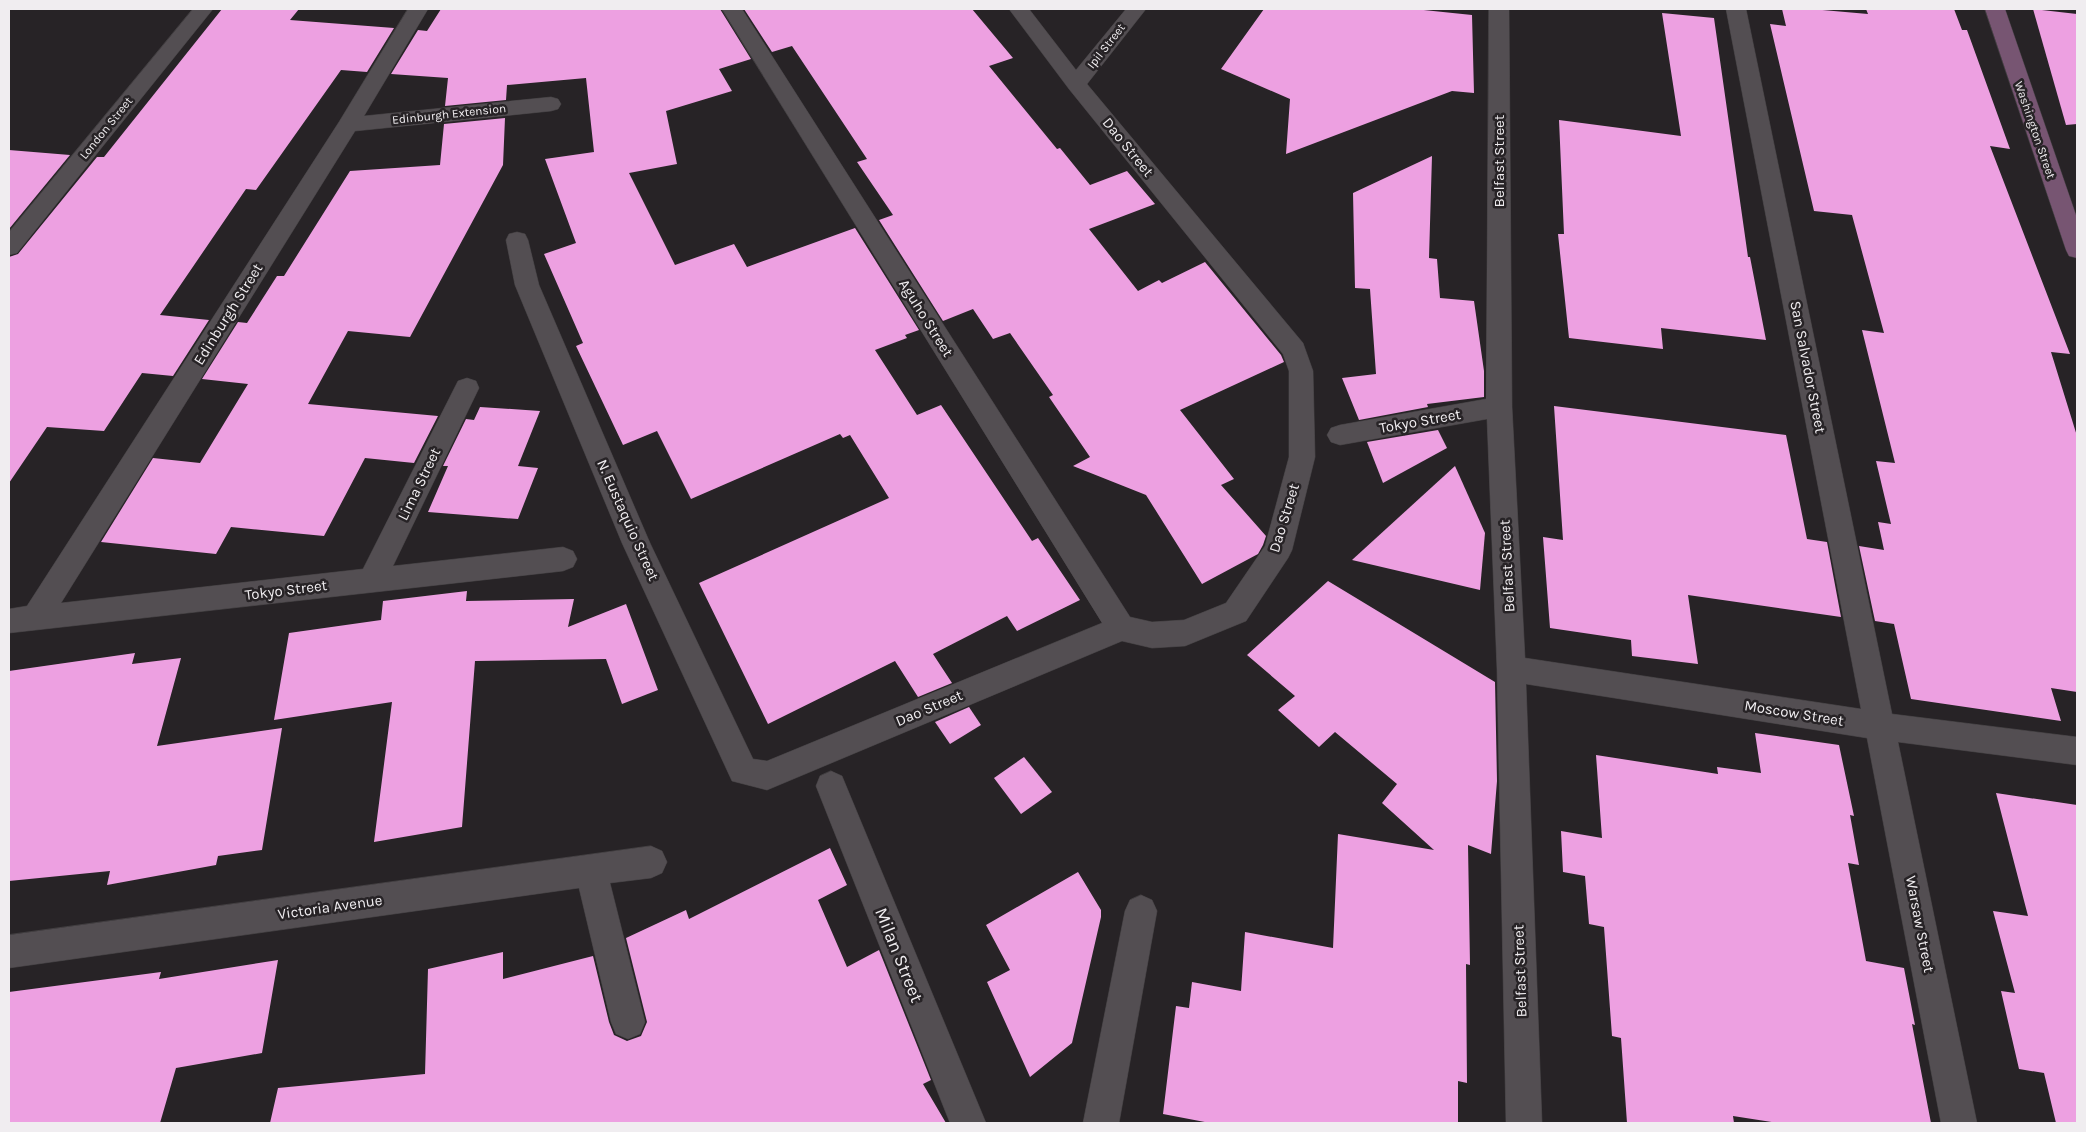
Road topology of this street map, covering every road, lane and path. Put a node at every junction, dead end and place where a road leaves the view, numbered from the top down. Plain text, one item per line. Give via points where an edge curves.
1 (203, 9) edge
2 (418, 9) edge
3 (732, 9) edge
4 (1019, 9) edge
5 (1136, 9) edge
6 (1499, 9) edge
7 (1736, 9) edge
8 (1995, 9) edge
9 (1076, 84) junction
10 (551, 104) dead end
11 (348, 125) junction
12 (517, 240) dead end
13 (9, 247) edge
14 (2077, 250) edge
15 (467, 388) dead end
16 (1499, 407) junction
17 (1340, 435) dead end
18 (563, 560) dead end
19 (372, 580) junction
20 (22, 620) edge
21 (1121, 628) junction
22 (1512, 669) junction
23 (1880, 726) junction
24 (2077, 751) edge
25 (767, 776) joint
26 (831, 786) dead end
27 (651, 862) dead end
28 (591, 871) junction
29 (1141, 911) dead end
30 (9, 952) edge
31 (628, 1022) dead end
32 (968, 1123) edge
33 (1101, 1123) edge
34 (1524, 1123) edge
35 (1959, 1123) edge

1 - 13 street, London Street
2 - 11 street, Edinburgh Street
3 - 21 street, Aguho Street
4 - 9 street, Dao Street
5 - 9 street, Ipil Street
6 - 16 street, Belfast Street
7 - 23 street, San Salvador Street
8 - 14 street, Washington Street
9 - 21 street, Dao Street via 1294,350 1301,371 1302,457 1281,541 1236,612 1185,633 1152,635
10 - 11 street, Edinburgh Extension
11 - 20 street, Edinburgh Street
12 - 25 street, N. Eustaquio Street via 527,285 636,543 743,771
15 - 19 street, Lima Street
16 - 17 street, Tokyo Street
16 - 22 street, Belfast Street
18 - 19 street, Tokyo Street
19 - 20 street, Tokyo Street
21 - 25 street, Dao Street
22 - 23 street, Moscow Street
22 - 34 street, Belfast Street
23 - 24 street, Moscow Street
23 - 35 street, Warsaw Street
26 - 32 street, Milan Street
27 - 28 street, Victoria Avenue
28 - 30 street, Victoria Avenue
28 - 31 street
29 - 33 street

